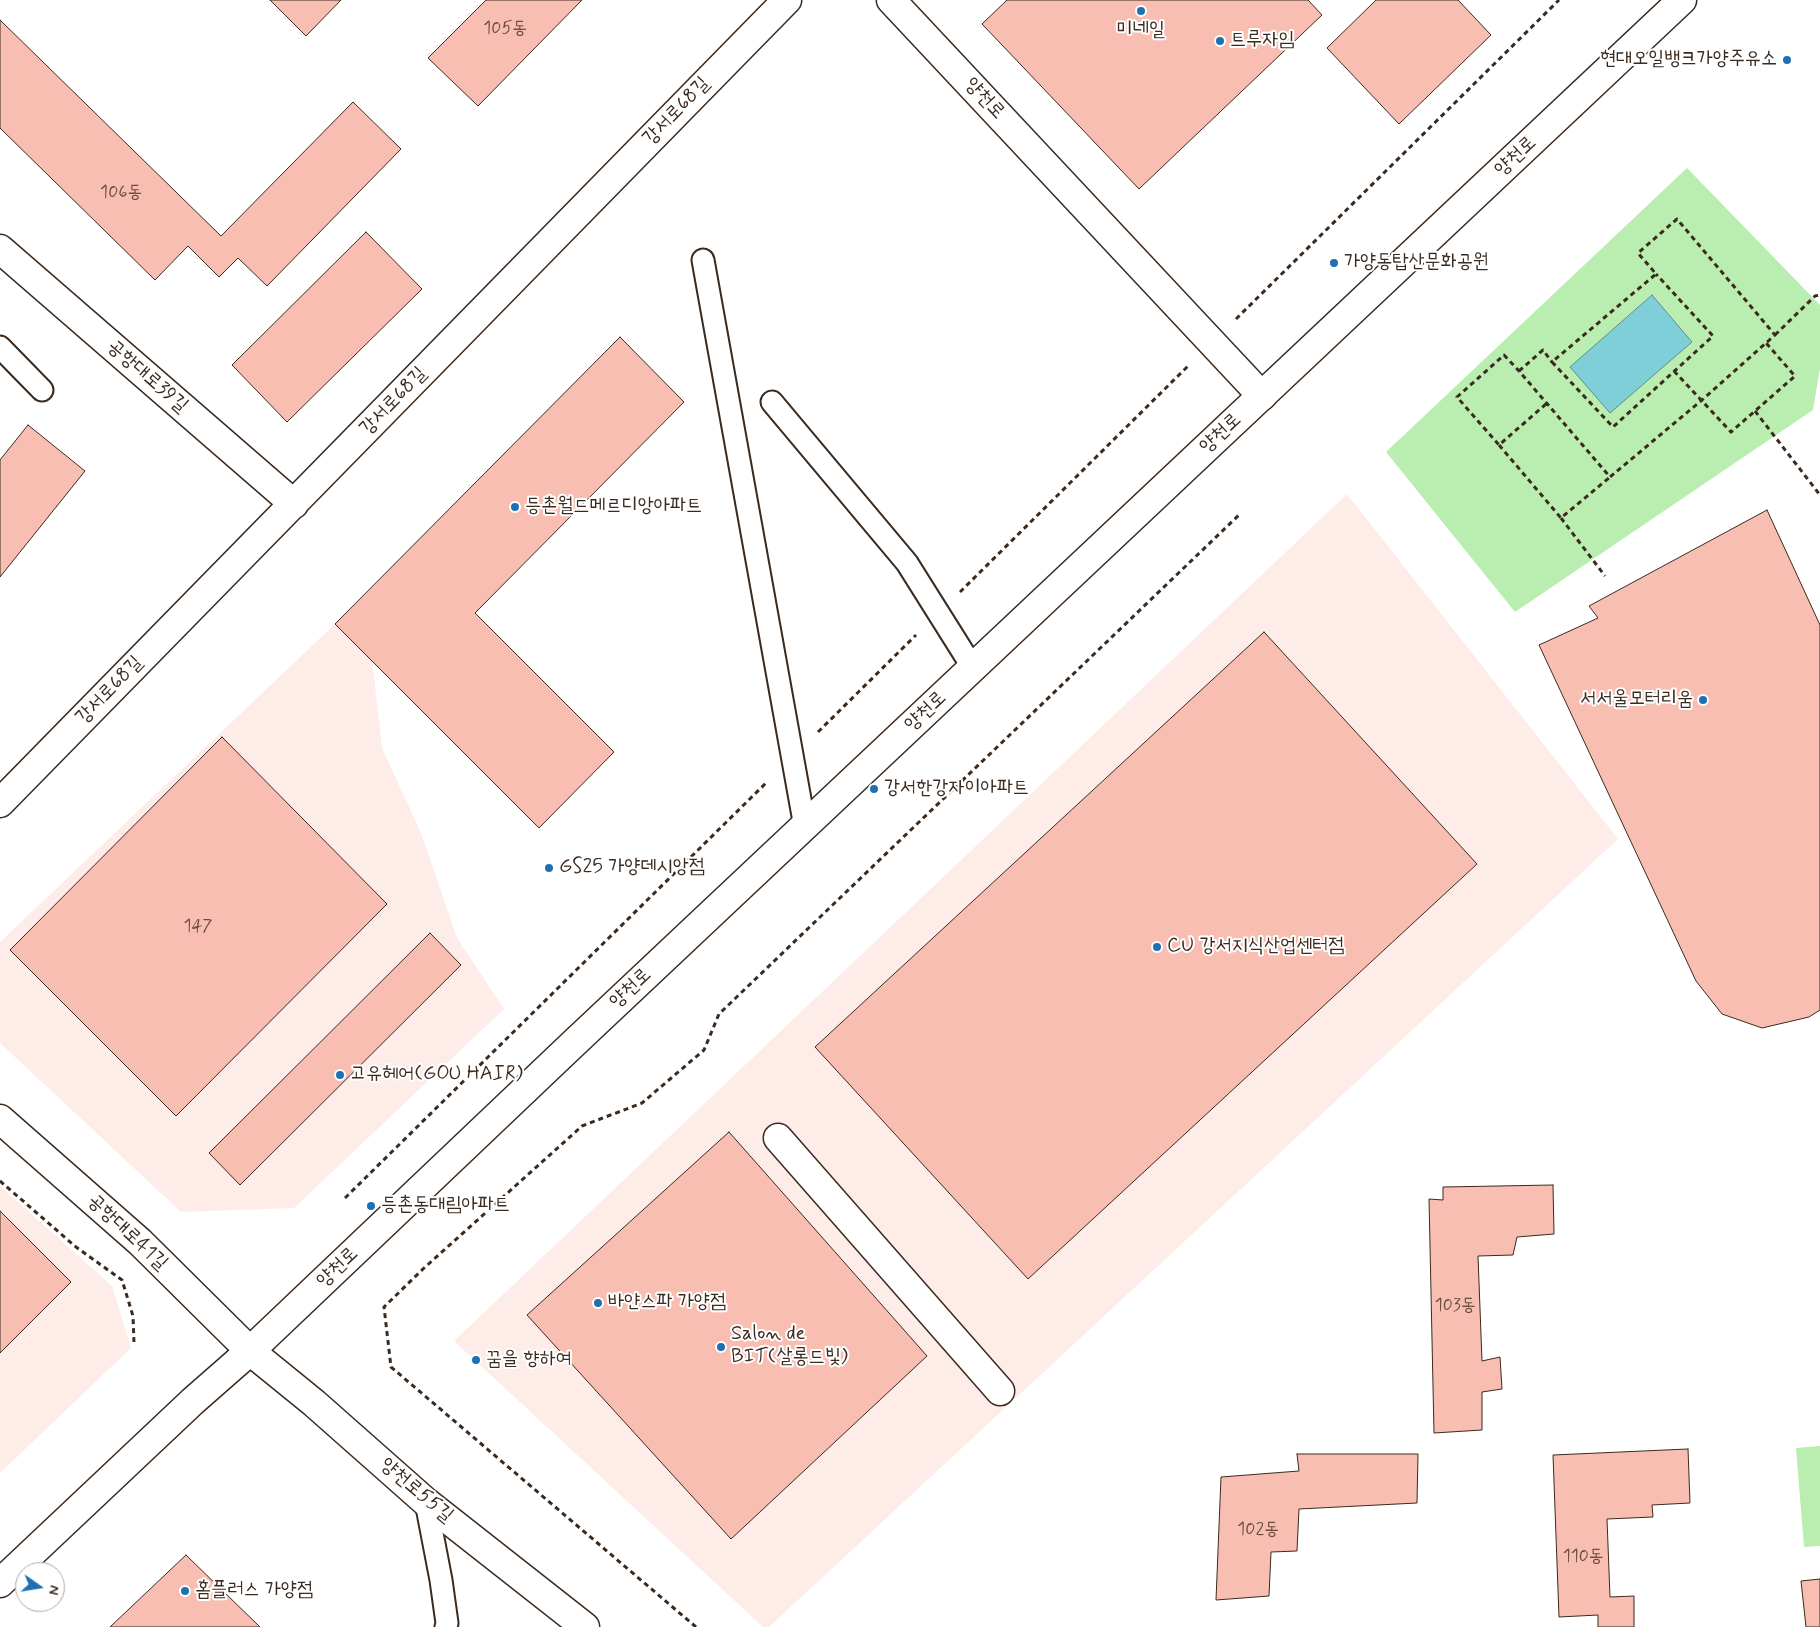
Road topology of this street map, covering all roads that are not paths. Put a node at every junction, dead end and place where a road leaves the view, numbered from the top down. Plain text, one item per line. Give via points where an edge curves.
1 (786, 0) edge
2 (891, 0) edge
3 (1682, 0) edge
4 (0, 250) edge
5 (703, 260) dead end
6 (0, 347) edge
7 (42, 390) dead end
8 (1262, 396) junction
9 (772, 402) dead end
10 (294, 504) junction
11 (973, 668) junction
12 (0, 803) edge
13 (805, 826) junction
14 (0, 1119) edge
15 (778, 1138) dead end
16 (250, 1351) junction
17 (1000, 1391) dead end
18 (426, 1502) junction
19 (0, 1582) edge
20 (446, 1627) edge
21 (585, 1627) edge

1 - 10 street, 강서로68길
2 - 8 street, 양천로
3 - 8 street, 양천로
4 - 10 street, 공항대로39길
5 - 13 lane
6 - 7 lane
8 - 11 street, 양천로
9 - 11 lane via 907,563
10 - 12 street, 강서로68길
11 - 13 street, 양천로
13 - 16 street, 양천로
14 - 16 street, 공항대로41길 via 140,1242
15 - 17 street
16 - 18 street, 양천로55길
16 - 19 street, 양천로
18 - 20 lane
18 - 21 street, 양천로55길

